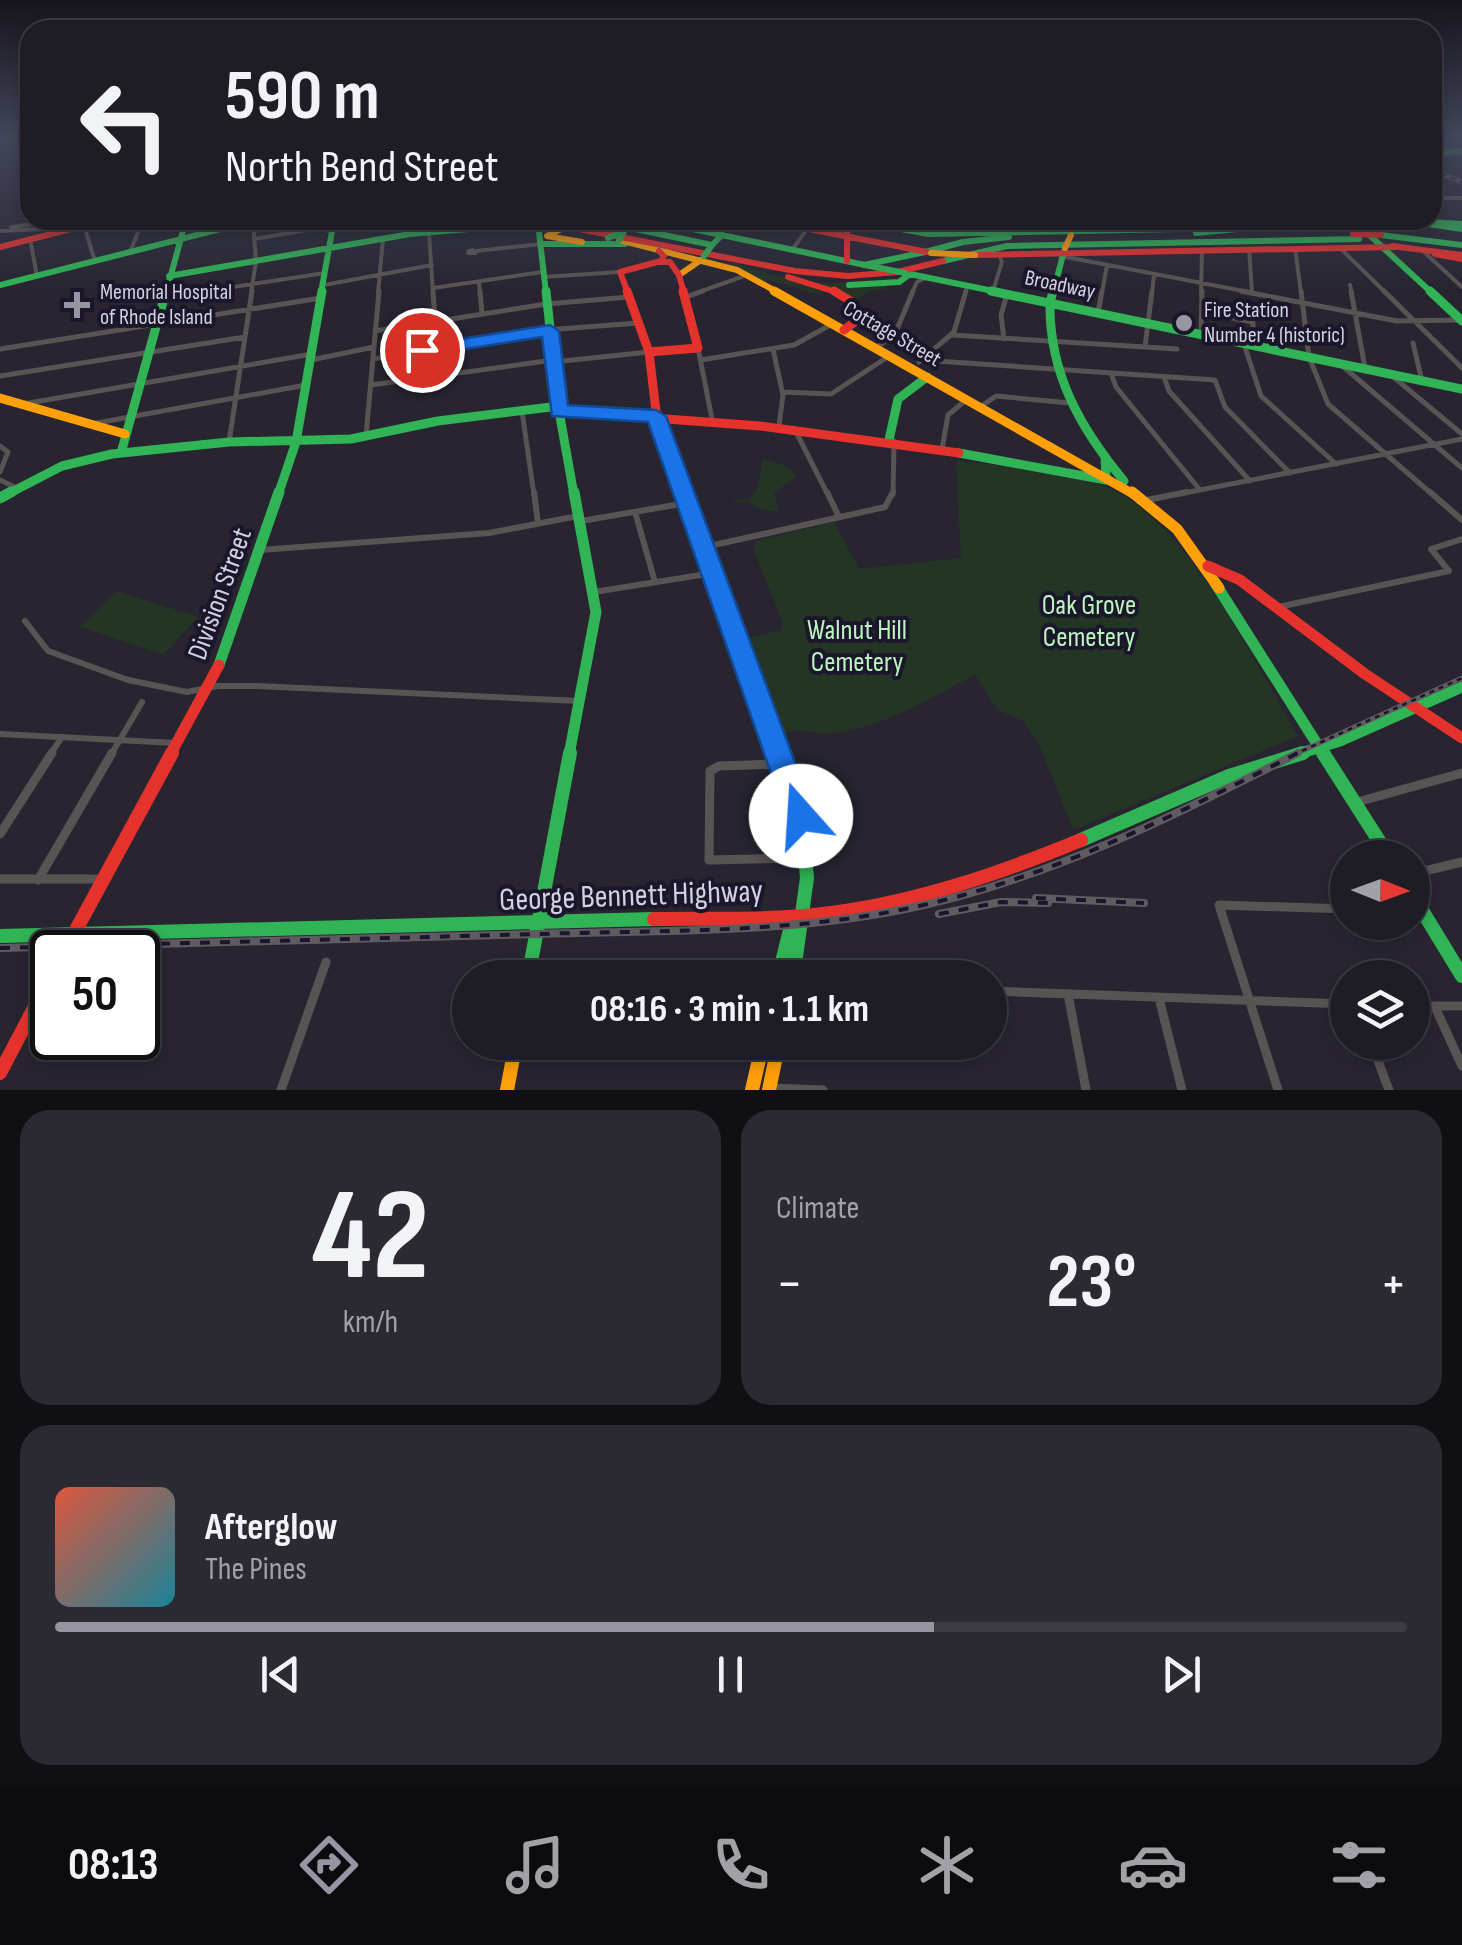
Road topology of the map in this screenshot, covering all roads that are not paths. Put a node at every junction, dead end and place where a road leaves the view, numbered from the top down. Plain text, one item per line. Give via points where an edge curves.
1 (64, 230) edge
2 (89, 230) edge
3 (139, 230) edge
4 (183, 230) edge
5 (215, 230) edge
6 (254, 230) edge
7 (299, 230) edge
8 (333, 230) edge
9 (411, 230) edge
10 (453, 230) edge
11 (538, 230) edge
12 (553, 230) edge
13 (594, 230) edge
14 (600, 230) edge
15 (608, 230) edge
16 (608, 230) edge
17 (625, 230) edge
18 (625, 230) edge
19 (634, 230) edge
20 (645, 230) edge
21 (720, 230) edge
22 (806, 230) edge
23 (812, 230) edge
24 (849, 230) edge
25 (904, 230) edge
26 (986, 230) edge
27 (1223, 230) edge
28 (1334, 230) edge
29 (1340, 230) edge
30 (1358, 230) edge
31 (1075, 231) edge
32 (429, 232) junction
33 (988, 233) junction
34 (410, 234) junction
35 (848, 237) junction
36 (1154, 238) junction
37 (254, 239) junction
38 (383, 239) junction
39 (30, 240) junction
40 (675, 240) junction
41 (588, 241) junction
42 (716, 241) junction
43 (1385, 242) junction
44 (178, 243) junction
45 (1137, 243) junction
46 (540, 244) junction
47 (0, 247) edge
48 (1339, 247) junction
49 (330, 248) junction
50 (1294, 248) junction
51 (792, 250) junction
52 (1202, 250) junction
53 (1249, 250) junction
54 (130, 252) junction
55 (476, 252) dead end
56 (1424, 252) junction
57 (1462, 252) edge
58 (928, 253) junction
59 (1061, 253) junction
60 (998, 255) junction
61 (659, 256) junction
62 (702, 258) junction
63 (95, 261) junction
64 (254, 261) junction
65 (847, 261) junction
66 (867, 265) junction
67 (1107, 265) junction
68 (432, 266) junction
69 (620, 272) junction
70 (908, 274) junction
71 (1154, 274) junction
72 (380, 275) junction
73 (542, 275) junction
74 (679, 275) junction
75 (747, 275) junction
76 (37, 276) junction
77 (168, 276) junction
78 (927, 278) junction
79 (325, 279) junction
80 (792, 279) junction
81 (478, 282) junction
82 (1203, 283) junction
83 (253, 284) junction
84 (0, 286) edge
85 (966, 286) junction
86 (1350, 286) dead end
87 (1462, 287) edge
88 (433, 288) junction
89 (993, 291) junction
90 (1252, 292) junction
91 (1006, 294) junction
92 (629, 296) junction
93 (162, 298) junction
94 (321, 298) junction
95 (686, 298) junction
96 (1050, 303) junction
97 (1304, 303) junction
98 (546, 304) junction
99 (249, 310) junction
100 (1202, 312) junction
101 (1098, 313) junction
102 (1356, 313) junction
103 (482, 314) junction
104 (1414, 321) junction
105 (1462, 321) edge
106 (435, 322) junction
107 (638, 323) junction
108 (832, 323) junction
109 (156, 324) junction
110 (1148, 324) junction
111 (844, 330) junction
112 (375, 331) junction
113 (550, 331) junction
114 (1201, 334) junction
115 (952, 335) junction
116 (244, 336) junction
117 (1004, 339) junction
118 (1050, 342) junction
119 (1414, 343) dead end
120 (1248, 344) junction
121 (374, 347) junction
122 (698, 348) junction
123 (876, 348) junction
124 (1145, 348) junction
125 (0, 349) edge
126 (772, 349) junction
127 (1177, 350) dead end
128 (148, 352) junction
129 (649, 352) junction
130 (890, 356) junction
131 (312, 357) junction
132 (1308, 357) junction
133 (373, 359) junction
134 (701, 360) junction
135 (921, 360) junction
136 (553, 361) junction
137 (1339, 363) junction
138 (241, 366) junction
139 (911, 368) junction
140 (1365, 368) junction
141 (1462, 368) edge
142 (1058, 370) junction
143 (1111, 373) junction
144 (1390, 374) junction
145 (0, 376) edge
146 (927, 377) junction
147 (1164, 377) junction
148 (1422, 380) junction
149 (140, 383) junction
150 (306, 385) junction
151 (370, 385) junction
152 (1462, 389) edge
153 (782, 392) junction
154 (0, 398) edge
155 (236, 398) junction
156 (967, 399) junction
157 (1072, 403) junction
158 (23, 404) junction
159 (980, 407) junction
160 (559, 408) junction
161 (522, 411) junction
162 (130, 416) junction
163 (656, 416) junction
164 (712, 418) junction
165 (90, 424) junction
166 (779, 426) junction
167 (794, 428) junction
168 (125, 434) junction
169 (366, 436) junction
170 (1462, 436) edge
171 (892, 441) junction
172 (229, 442) junction
173 (295, 445) junction
174 (1433, 445) junction
175 (0, 446) edge
176 (942, 449) junction
177 (117, 453) junction
178 (1385, 455) junction
179 (1105, 456) junction
180 (1336, 464) junction
181 (1462, 468) edge
182 (1290, 473) junction
183 (0, 476) edge
184 (1106, 478) junction
185 (1250, 481) junction
186 (1129, 486) junction
187 (17, 488) junction
188 (1200, 490) junction
189 (0, 498) edge
190 (1145, 500) junction
191 (688, 503) junction
192 (635, 512) junction
193 (840, 517) junction
194 (580, 518) junction
195 (1462, 520) edge
196 (538, 524) junction
197 (1192, 538) junction
198 (1462, 540) edge
199 (705, 547) junction
200 (260, 550) junction
201 (1206, 566) junction
202 (714, 573) junction
203 (1240, 580) junction
204 (655, 582) junction
205 (594, 592) junction
206 (1276, 607) junction
207 (26, 620) dead end
208 (1462, 688) edge
209 (207, 689) junction
210 (579, 701) junction
211 (142, 702) dead end
212 (1416, 708) junction
213 (0, 734) edge
214 (63, 736) junction
215 (1462, 738) edge
216 (121, 740) junction
217 (177, 744) junction
218 (1318, 746) junction
219 (783, 764) junction
220 (1462, 773) edge
221 (1354, 803) junction
222 (0, 834) edge
223 (1378, 840) edge
224 (808, 858) junction
225 (1462, 862) edge
226 (1430, 870) edge
227 (104, 879) junction
228 (0, 880) edge
229 (38, 880) junction
230 (1330, 908) edge
231 (802, 914) junction
232 (538, 924) junction
233 (1430, 929) edge
234 (76, 930) edge
235 (160, 931) edge
236 (30, 935) edge
237 (0, 936) edge
238 (531, 960) edge
239 (782, 960) edge
240 (796, 960) edge
241 (326, 962) dead end
242 (1462, 976) edge
243 (1007, 992) edge
244 (1068, 994) junction
245 (1159, 998) junction
246 (1250, 1001) junction
247 (1330, 1003) edge
248 (1430, 1006) edge
249 (1435, 1006) junction
250 (1462, 1006) edge
251 (30, 1015) edge
252 (513, 1060) edge
253 (759, 1060) edge
254 (776, 1060) edge
255 (1378, 1060) edge
256 (1462, 1066) edge
257 (0, 1072) edge
258 (769, 1089) edge
259 (282, 1090) edge
260 (507, 1090) edge
261 (752, 1090) edge
262 (823, 1090) edge
263 (1086, 1090) edge
264 (1182, 1090) edge
265 (1278, 1090) edge
266 (1390, 1090) edge

1 - 39 main road
2 - 63 street
3 - 54 street
4 - 44 main road
5 - 44 main road
6 - 37 street
7 - 37 street
8 - 49 main road, Division Street
9 - 34 main road
10 - 32 main road
11 - 46 main road
12 - 41 main road via 547,236
13 - 40 main road
14 - 31 main road via 838,270
15 - 40 main road
16 - 40 main road
17 - 41 main road
18 - 41 main road
19 - 61 main road
20 - 42 main road, Broadway
21 - 42 main road
22 - 51 street
23 - 35 main road
24 - 35 main road
25 - 33 main road
26 - 33 street
27 - 36 main road
28 - 36 main road
29 - 45 main road
30 - 43 main road, bridge
31 - 33 main road
31 - 36 main road
31 - 58 main road via 988,238
31 - 59 main road, bridge
32 - 34 main road
32 - 68 street
34 - 38 main road
35 - 58 main road
35 - 65 main road
37 - 64 street
38 - 49 main road
38 - 72 street
39 - 47 main road
39 - 76 street
40 - 42 main road
41 - 46 main road
42 - 45 main road via 802,272 855,276 1000,247
42 - 51 main road, Broadway
42 - 62 main road, bridge
42 - 80 main road
43 - 48 main road
43 - 56 main road
43 - 57 main road
43 - 105 main road
44 - 54 main road
44 - 77 main road
45 - 50 main road
46 - 55 street
46 - 73 main road
48 - 50 main road
48 - 104 street
49 - 64 main road
49 - 79 main road, Division Street
50 - 53 main road
50 - 97 street
51 - 65 main road, Broadway
52 - 53 main road
52 - 59 main road
52 - 82 street
53 - 90 street
54 - 63 main road
56 - 57 main road
56 - 87 street
58 - 60 main road, bridge
58 - 66 main road
59 - 60 main road
59 - 67 street
59 - 96 main road
60 - 89 street
61 - 62 main road
61 - 69 main road
61 - 74 main road
62 - 74 main road
62 - 75 main road, Cottage Street
63 - 76 main road
64 - 77 main road
64 - 83 street
65 - 66 main road, Broadway
66 - 70 main road, Broadway, bridge
67 - 71 street
67 - 101 street
68 - 72 street
68 - 88 street
69 - 73 street
69 - 92 main road
70 - 78 main road, Broadway
70 - 80 main road via 904,281 875,284
71 - 82 street
71 - 110 street
72 - 79 street
72 - 112 street
73 - 81 street
73 - 98 main road
74 - 95 main road
75 - 95 street
75 - 108 main road, Cottage Street
76 - 84 main road
77 - 93 main road
78 - 85 main road, Broadway
78 - 123 street via 917,282 894,336
79 - 83 street
79 - 94 main road, Division Street
80 - 111 main road via 858,307 861,317
81 - 88 street
81 - 103 street
82 - 90 street
82 - 100 street
83 - 93 street
83 - 99 street
85 - 89 main road, Broadway
85 - 115 street
86 - 102 street
88 - 106 street
89 - 91 main road, Broadway
90 - 97 street
91 - 96 main road, Broadway
91 - 117 street via 1000,314
92 - 98 street
92 - 107 main road
93 - 109 main road
94 - 99 street
94 - 131 main road, Division Street
95 - 122 main road
96 - 101 main road, Broadway
96 - 118 main road
97 - 102 street
97 - 132 street
98 - 103 street
98 - 113 main road
99 - 109 street
99 - 116 street
100 - 114 street
100 - 120 street via 1252,322
101 - 110 main road, Broadway
102 - 104 street
102 - 140 street
103 - 106 street
104 - 105 street
104 - 141 street
106 - 112 street
107 - 113 street
107 - 129 main road
108 - 111 main road, Cottage Street
108 - 126 street via 794,345
109 - 125 street
109 - 128 main road
110 - 114 main road, Broadway
110 - 124 street
111 - 123 main road, Cottage Street
112 - 121 street
113 - 133 street
113 - 136 main road
114 - 120 main road, Broadway
115 - 117 street
115 - 135 street
116 - 128 street
116 - 138 street
117 - 118 street
118 - 124 street
118 - 142 main road
119 - 148 street
120 - 132 main road, Broadway
120 - 180 street via 1262,398
121 - 131 street
121 - 133 street
122 - 129 main road
122 - 134 street
123 - 130 main road, Cottage Street
124 - 127 street
126 - 134 street
126 - 153 street
128 - 145 street
128 - 149 main road
129 - 136 street
129 - 163 main road
130 - 139 main road, Cottage Street
130 - 153 street via 831,394
131 - 138 street
131 - 150 main road, Division Street
132 - 137 main road, Broadway
132 - 178 street via 1328,404
133 - 151 street
134 - 164 street
135 - 139 street
135 - 142 street
136 - 151 street
136 - 160 main road
137 - 140 main road, Broadway
137 - 174 street
138 - 149 street
138 - 155 street
139 - 146 main road, Cottage Street
140 - 144 main road, Broadway
142 - 143 street
142 - 157 main road
143 - 147 street
143 - 188 street
144 - 148 main road, Broadway
144 - 170 street
146 - 156 main road, Cottage Street
146 - 171 main road via 900,396
147 - 182 street via 1215,380 1225,406
147 - 185 street via 1169,391
148 - 152 main road, Broadway
149 - 158 street
149 - 162 main road
150 - 155 street
150 - 173 main road, Division Street
151 - 169 street
153 - 166 street
154 - 158 main road
155 - 162 street
155 - 172 street
156 - 159 main road, Cottage Street
156 - 176 street via 948,415
157 - 159 street via 999,396
157 - 179 main road
158 - 165 main road
159 - 184 main road, Cottage Street
160 - 161 main road
160 - 163 main road
160 - 194 main road
161 - 169 main road
161 - 196 street
162 - 165 street
162 - 168 main road
163 - 164 main road
163 - 191 main road
164 - 166 main road
165 - 168 main road
166 - 167 main road
167 - 171 main road
167 - 193 street
168 - 177 main road
169 - 173 main road
170 - 174 street
171 - 176 main road
171 - 193 street via 892,502
172 - 173 main road
172 - 177 main road
173 - 200 main road, Division Street
174 - 178 street
174 - 181 street
175 - 183 street via 8,452
176 - 184 main road
177 - 187 main road via 62,466
178 - 180 street
178 - 195 street
179 - 184 main road
179 - 186 main road
180 - 182 street
182 - 185 street
183 - 187 street
184 - 186 main road, Cottage Street
184 - 190 main road
185 - 188 street
186 - 190 main road
187 - 189 main road
188 - 190 street
190 - 197 main road
190 - 201 main road
191 - 192 street
191 - 199 main road
192 - 194 street
192 - 204 street
193 - 199 street
194 - 196 street
194 - 205 main road
196 - 200 street
197 - 201 main road
197 - 203 main road
198 - 206 street via 1430,549 1449,571
199 - 202 main road
200 - 209 main road, Division Street via 228,650
201 - 203 main road
201 - 218 main road
202 - 204 street
202 - 219 main road
203 - 206 main road
204 - 205 street
205 - 210 main road
206 - 212 main road
207 - 209 street via 48,651 177,690
208 - 212 main road, George Bennett Highway
209 - 210 street
209 - 217 main road, Division Street
210 - 232 main road
211 - 216 street
212 - 215 main road
212 - 218 main road, George Bennett Highway
213 - 214 street
214 - 216 street
214 - 222 street
216 - 217 street
216 - 229 street
217 - 227 main road, Division Street
218 - 221 main road
218 - 231 main road, George Bennett Highway via 1242,771 1021,866 900,899
219 - 224 main road
219 - 224 street via 710,770 709,860
220 - 221 street
221 - 223 main road
224 - 231 main road
225 - 226 street
227 - 229 street
227 - 234 main road, Division Street
228 - 229 street
230 - 246 street via 1218,905
231 - 232 main road, George Bennett Highway
231 - 239 main road
231 - 240 main road
232 - 235 main road, George Bennett Highway
232 - 238 main road
233 - 242 main road
236 - 237 main road, George Bennett Highway
241 - 259 street
243 - 244 street
244 - 245 street
244 - 263 street
245 - 246 street
245 - 264 street
246 - 247 street
246 - 265 street
248 - 249 street
249 - 250 street
249 - 256 street
251 - 257 main road
252 - 260 main road
253 - 261 main road
254 - 258 main road
255 - 266 street
258 - 262 street

